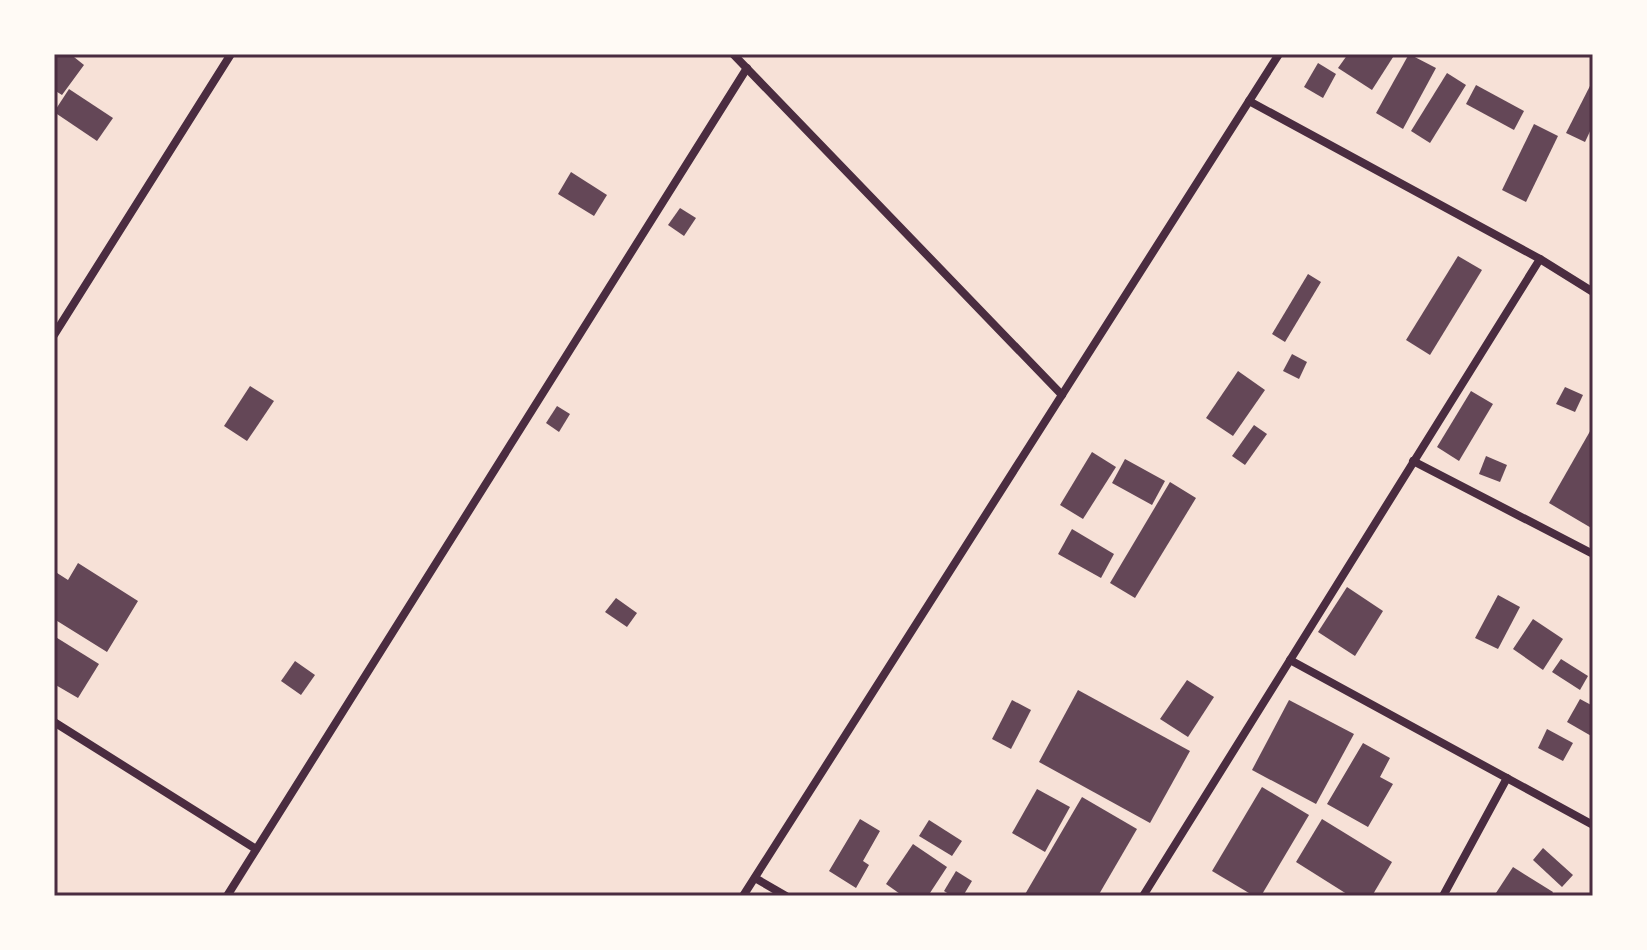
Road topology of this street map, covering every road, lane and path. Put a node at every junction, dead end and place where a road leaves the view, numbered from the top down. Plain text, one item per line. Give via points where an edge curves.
1 (231, 54) edge
2 (733, 54) edge
3 (1279, 54) edge
4 (747, 68) junction
5 (1249, 101) junction
6 (1540, 259) junction
7 (1591, 288) edge
8 (54, 335) edge
9 (1062, 395) junction
10 (1413, 461) junction
11 (1593, 554) edge
12 (1290, 660) junction
13 (54, 722) edge
14 (1507, 778) junction
15 (1593, 825) edge
16 (256, 849) junction
17 (755, 878) junction
18 (227, 896) edge
19 (743, 896) edge
20 (786, 896) edge
21 (1143, 896) edge
22 (1443, 896) edge

1 - 8 street
2 - 4 street
3 - 5 street
4 - 9 street
4 - 16 street
5 - 6 street
5 - 9 street
6 - 7 street
6 - 10 street
9 - 17 street
10 - 11 street
10 - 12 street
12 - 14 street
12 - 21 street
13 - 16 street
14 - 15 street
14 - 22 street
16 - 18 street
17 - 19 street
17 - 20 street

